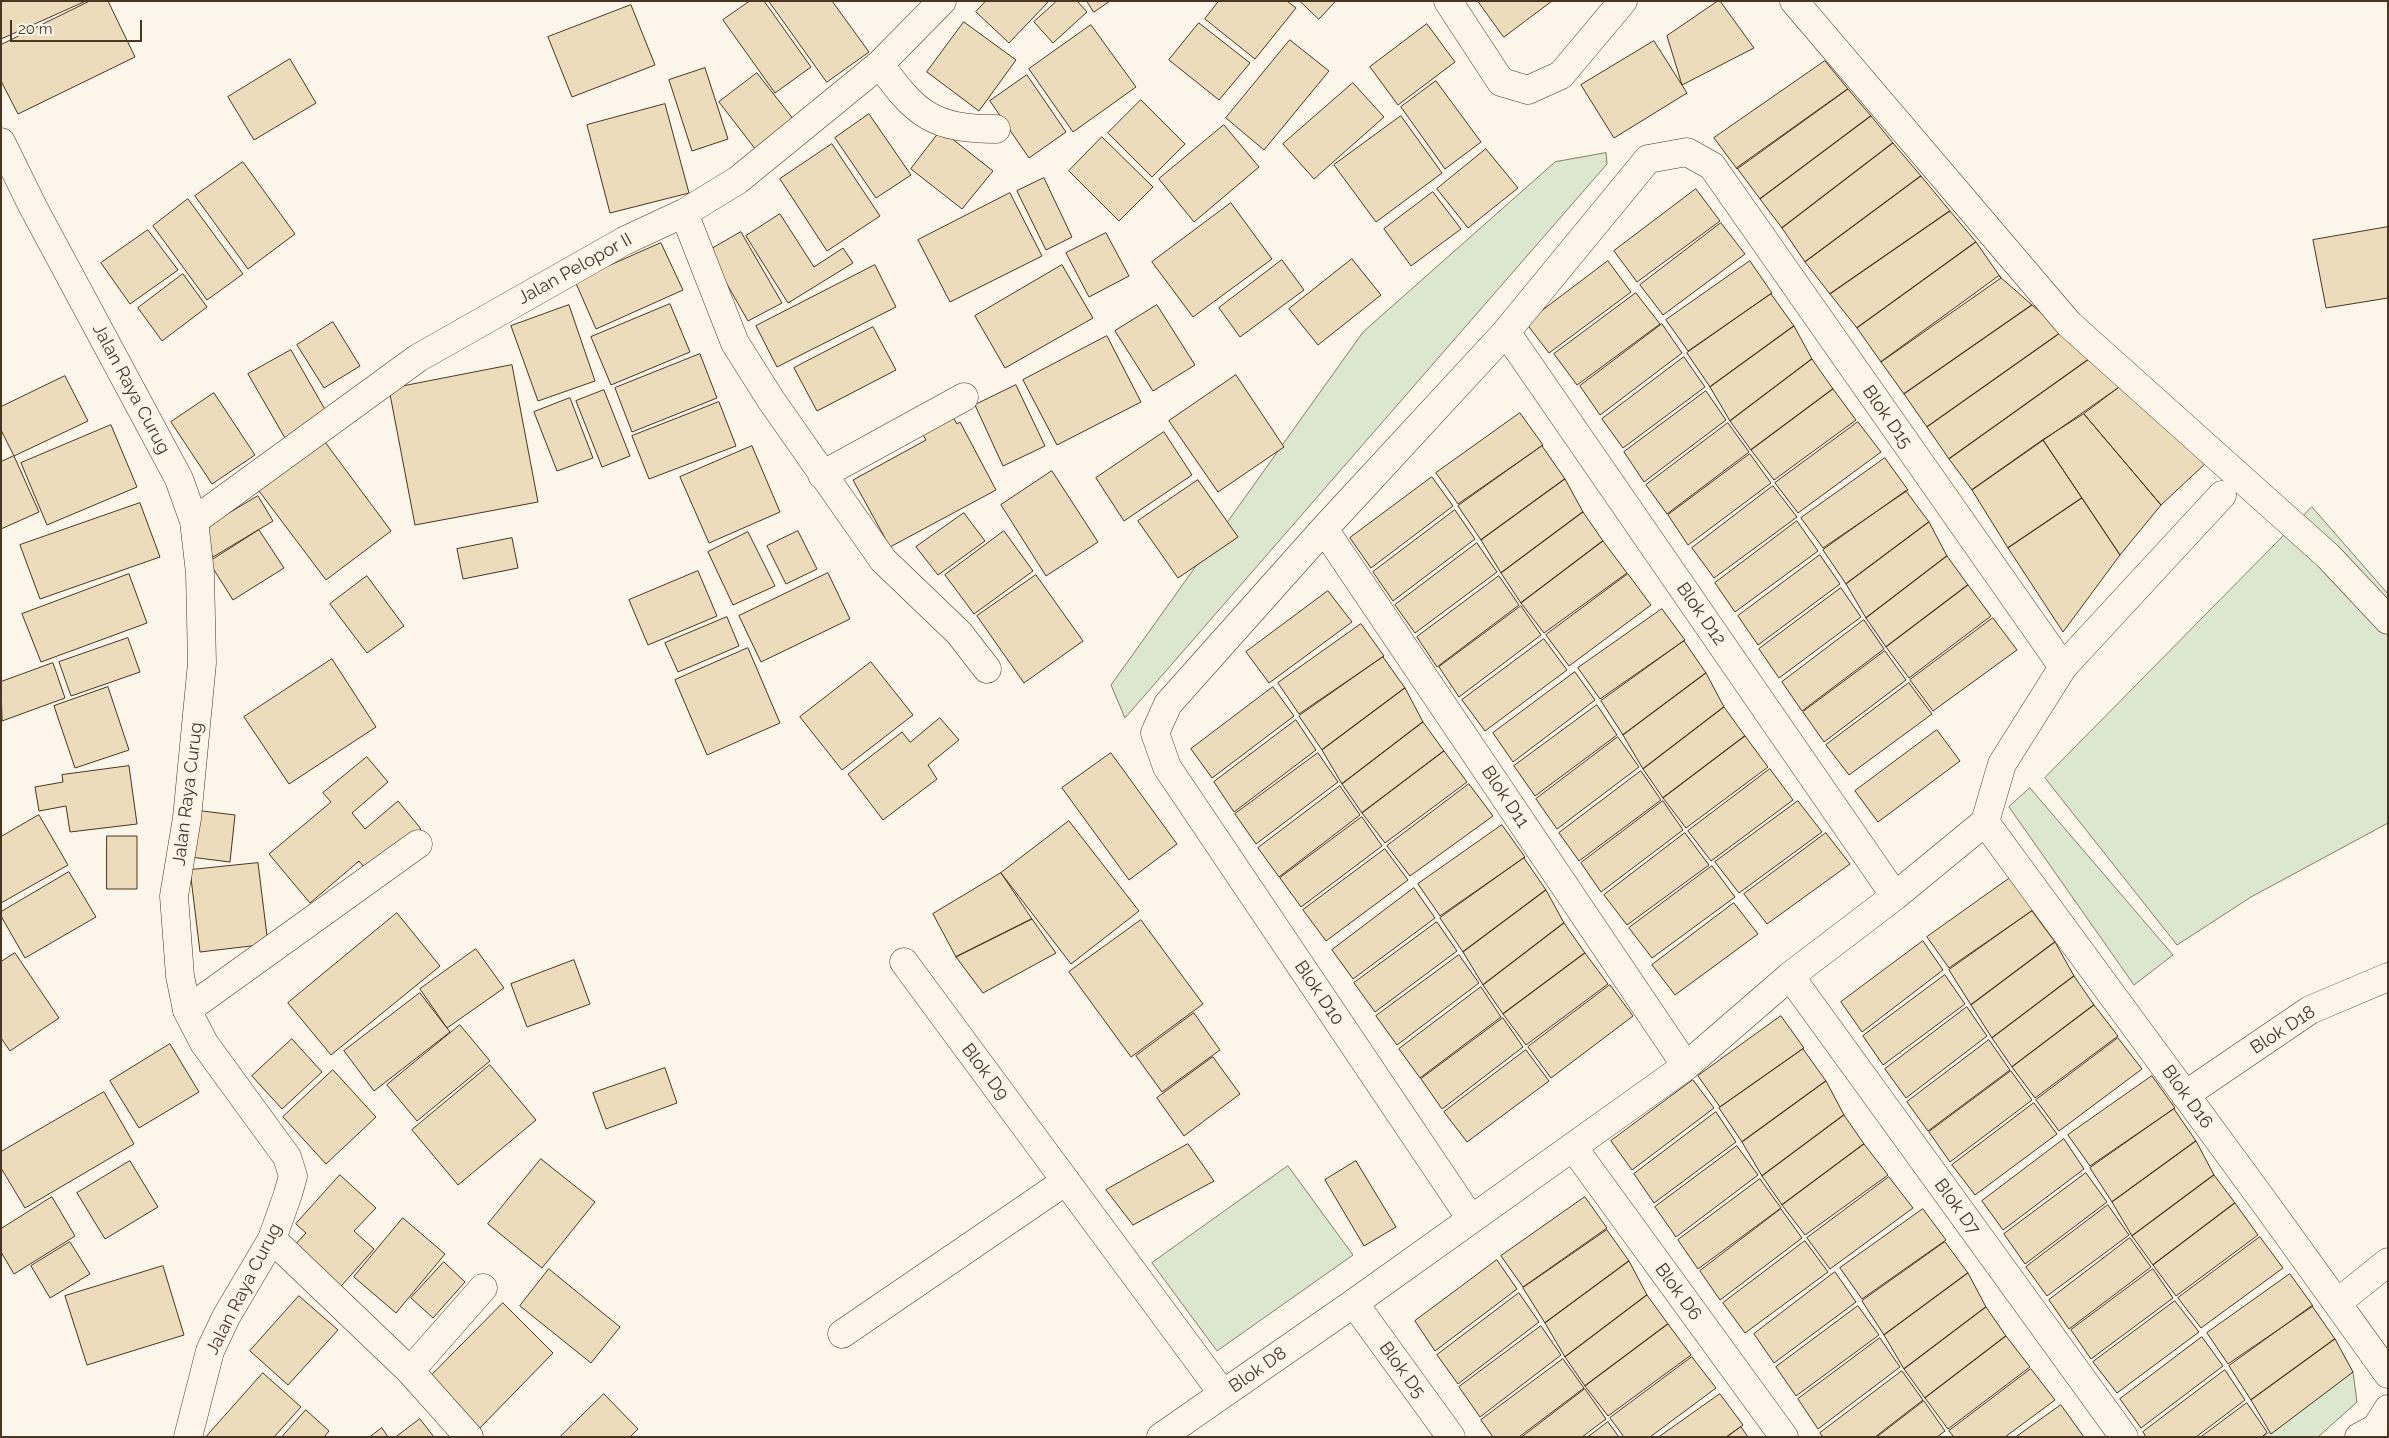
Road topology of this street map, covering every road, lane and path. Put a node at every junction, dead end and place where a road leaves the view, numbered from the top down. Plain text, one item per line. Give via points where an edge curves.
1 (942, 1) edge
2 (1448, 1) edge
3 (1623, 1) edge
4 (1794, 1) edge
5 (880, 64) junction
6 (996, 129) dead end
7 (1, 142) edge
8 (1712, 166) joint
9 (684, 213) junction
10 (1506, 332) junction
11 (964, 397) dead end
12 (822, 475) junction
13 (2222, 495) dead end
14 (194, 521) junction
15 (1324, 529) junction
16 (2388, 620) edge
17 (2063, 667) junction
18 (987, 669) dead end
19 (1985, 822) junction
20 (418, 844) dead end
21 (1895, 896) junction
22 (904, 962) dead end
23 (1790, 976) junction
24 (2388, 977) edge
25 (187, 1010) junction
26 (1686, 1066) junction
27 (2186, 1095) junction
28 (1573, 1147) junction
29 (1066, 1181) junction
30 (1471, 1219) junction
31 (272, 1239) junction
32 (2388, 1262) edge
33 (484, 1288) dead end
34 (1354, 1303) junction
35 (2337, 1303) junction
36 (842, 1334) dead end
37 (410, 1371) junction
38 (2388, 1374) edge
39 (1223, 1394) junction
40 (2388, 1409) edge
41 (188, 1437) edge
42 (469, 1437) edge
43 (1161, 1437) edge
44 (1451, 1437) edge
45 (1784, 1437) edge
46 (2124, 1437) edge
47 (2359, 1437) edge

1 - 5 street, Jalan Pelopor II
2 - 3 street via 1502,82 1528,90 1561,75
4 - 16 street via 2069,324 2328,556
5 - 6 street via 910,103 928,117 969,129
5 - 9 street, Jalan Pelopor II via 738,180
7 - 14 street, Jalan Raya Curug via 179,479
8 - 10 street, Blok D10 via 1687,152 1648,159
8 - 17 street, Blok D15
9 - 12 street via 735,342
9 - 14 street, Jalan Pelopor II via 624,240 418,358
10 - 15 street, Blok D10
10 - 21 street, Blok D12
11 - 12 street
12 - 18 street via 883,560 959,633
13 - 17 street
14 - 25 street, Jalan Raya Curug via 200,573 202,663 187,818 174,896 180,976
15 - 26 street, Blok D11
15 - 30 street, Blok D10 via 1168,704 1155,733 1167,767
17 - 19 street via 2002,764
19 - 21 street, Blok D8
19 - 27 street, Blok D16
20 - 25 street
21 - 23 street, Blok D8
22 - 29 street, Blok D9
23 - 26 street, Blok D8
23 - 46 street, Blok D7
24 - 27 street, Blok D18 via 2310,1010
25 - 31 street, Jalan Raya Curug via 204,1042 287,1157 293,1176
26 - 28 street, Blok D8
27 - 35 street, Blok D16
28 - 30 street, Blok D8
28 - 45 street, Blok D6
29 - 36 street
29 - 39 street, Blok D9
30 - 34 street, Blok D8
31 - 37 street
31 - 41 street, Jalan Raya Curug via 210,1351
32 - 35 street
33 - 37 street
34 - 39 street, Blok D8
34 - 44 street, Blok D5
35 - 38 street, Blok D16
37 - 42 street
39 - 43 street, Blok D8
40 - 47 street via 2376,1428

